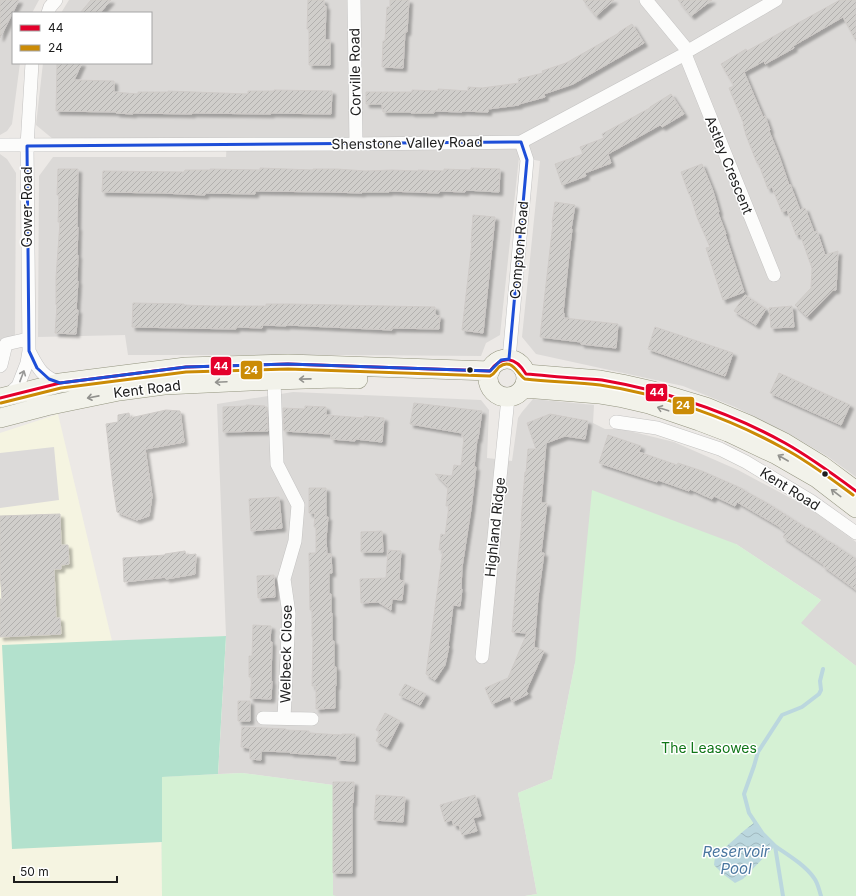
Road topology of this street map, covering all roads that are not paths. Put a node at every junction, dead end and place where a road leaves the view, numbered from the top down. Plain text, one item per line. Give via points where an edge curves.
1 (56, 0) edge
2 (354, 0) edge
3 (646, 0) edge
4 (776, 0) edge
5 (48, 12) edge
6 (686, 53) junction
7 (32, 64) edge
8 (521, 142) junction
9 (356, 144) junction
10 (0, 145) edge
11 (27, 146) junction
12 (774, 275) dead end
13 (29, 345) junction
14 (509, 360) junction
15 (0, 366) edge
16 (489, 377) junction
17 (274, 380) junction
18 (60, 383) junction
19 (519, 387) junction
20 (3, 397) edge
21 (0, 418) edge
22 (616, 422) dead end
23 (728, 432) junction
24 (720, 449) junction
25 (856, 491) edge
26 (856, 508) edge
27 (856, 533) edge
28 (482, 657) dead end
29 (263, 718) dead end
30 (284, 718) junction
31 (312, 719) dead end

1 - 5 street
2 - 9 street, Corville Road
3 - 6 street, Astley Crescent
4 - 6 street, Shenstone Valley Road
6 - 8 street, Shenstone Valley Road
6 - 12 street, Astley Crescent
7 - 11 street, Gower Road
8 - 9 street, Shenstone Valley Road
8 - 14 street, Compton Road via 527,160
9 - 11 street, Shenstone Valley Road
10 - 11 street, Shenstone Valley Road
11 - 13 street, Gower Road
13 - 15 street via 6,344
13 - 18 street, Gower Road via 37,368 49,379
20 -> 13 street, Gower Road via 18,386 27,363
14 - 16 main road via 501,360 494,364
14 - 19 main road via 523,367
16 -> 17 main road, Kent Road
16 - 18 main road, Kent Road via 272,364 186,367
16 - 19 main road, Kent Road via 492,389 502,397
17 -> 21 main road, Kent Road via 164,385 119,391
17 - 30 street, Welbeck Close via 277,464 298,505 295,540 284,579 289,614
18 - 20 main road, Kent Road
23 -> 19 main road, Kent Road via 649,404 623,398
19 - 25 main road, Kent Road via 600,380 706,407 785,443
19 - 28 street, Highland Ridge
22 - 24 street, Kent Road via 657,428
23 - 24 street
26 -> 23 main road, Kent Road via 817,478 777,455
24 - 27 street, Kent Road via 811,501
29 - 30 street, Welbeck Close
30 - 31 street, Welbeck Close

